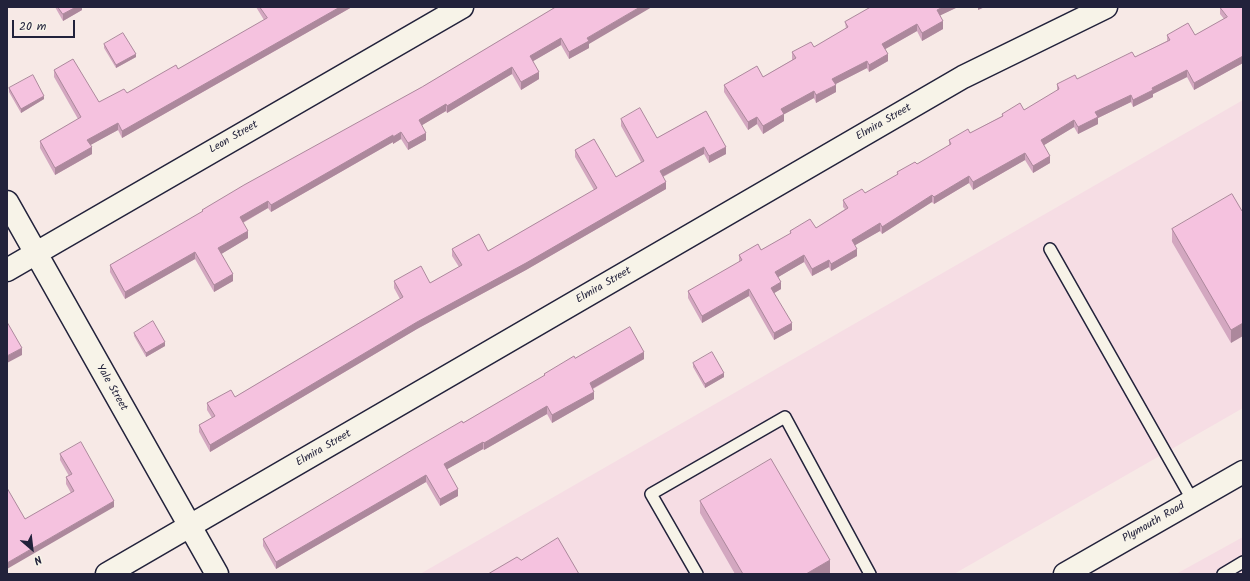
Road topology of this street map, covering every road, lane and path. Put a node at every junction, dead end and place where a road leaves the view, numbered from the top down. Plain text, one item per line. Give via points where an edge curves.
1 (462, 7) edge
2 (1106, 7) edge
3 (7, 202) edge
4 (1050, 249) dead end
5 (35, 253) junction
6 (7, 270) edge
7 (1243, 472) edge
8 (1193, 501) junction
9 (190, 526) junction
10 (1243, 562) edge
11 (107, 574) edge
12 (217, 574) edge
13 (697, 574) edge
14 (870, 574) edge
15 (1064, 574) edge
16 (1223, 574) edge

1 - 5 street, Leon Street
2 - 9 street, Elmira Street via 963,77
3 - 5 street, Yale Street
4 - 8 lane
5 - 6 street, Leon Street
5 - 9 street, Yale Street
7 - 8 street, Plymouth Road
8 - 15 street, Plymouth Road
9 - 11 street, Elmira Street
9 - 12 street, Yale Street
10 - 16 lane
13 - 14 lane via 651,494 785,416

